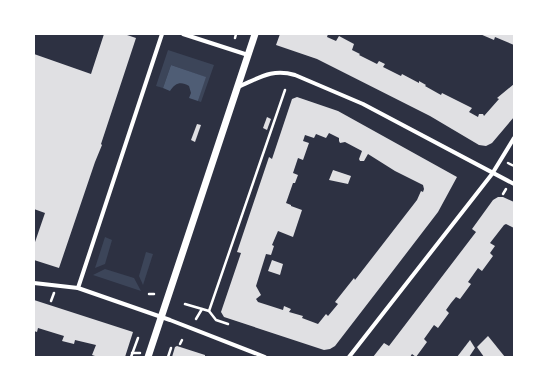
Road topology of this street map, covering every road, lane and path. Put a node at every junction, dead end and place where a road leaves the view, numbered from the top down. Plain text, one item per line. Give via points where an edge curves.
1 (162, 34) edge
2 (183, 34) edge
3 (236, 34) edge
4 (255, 34) edge
5 (235, 38) dead end
6 (248, 55) junction
7 (237, 87) junction
8 (285, 90) dead end
9 (514, 138) edge
10 (508, 163) dead end
11 (514, 166) edge
12 (492, 174) junction
13 (514, 184) edge
14 (506, 189) dead end
15 (503, 194) dead end
16 (34, 283) edge
17 (78, 288) junction
18 (54, 293) dead end
19 (149, 294) dead end
20 (154, 294) dead end
21 (51, 302) dead end
22 (185, 304) dead end
23 (202, 309) junction
24 (209, 311) junction
25 (161, 317) junction
26 (196, 319) dead end
27 (228, 324) dead end
28 (138, 338) dead end
29 (182, 340) dead end
30 (180, 344) dead end
31 (170, 348) dead end
32 (131, 357) edge
33 (148, 357) edge
34 (168, 357) edge
35 (265, 357) edge
36 (349, 357) edge

1 - 17 street
2 - 6 street
3 - 5 path
4 - 6 street
6 - 7 street
7 - 12 street via 273,72 296,74 363,104
7 - 25 street
8 - 24 path
9 - 12 street
10 - 11 path
12 - 13 street
12 - 36 street
14 - 15 path
16 - 17 street
17 - 25 street
18 - 21 path
19 - 20 path
22 - 23 path
23 - 24 path
23 - 26 path
24 - 27 path via 216,320
25 - 33 street
25 - 35 street
28 - 32 path
29 - 30 path
31 - 34 path

